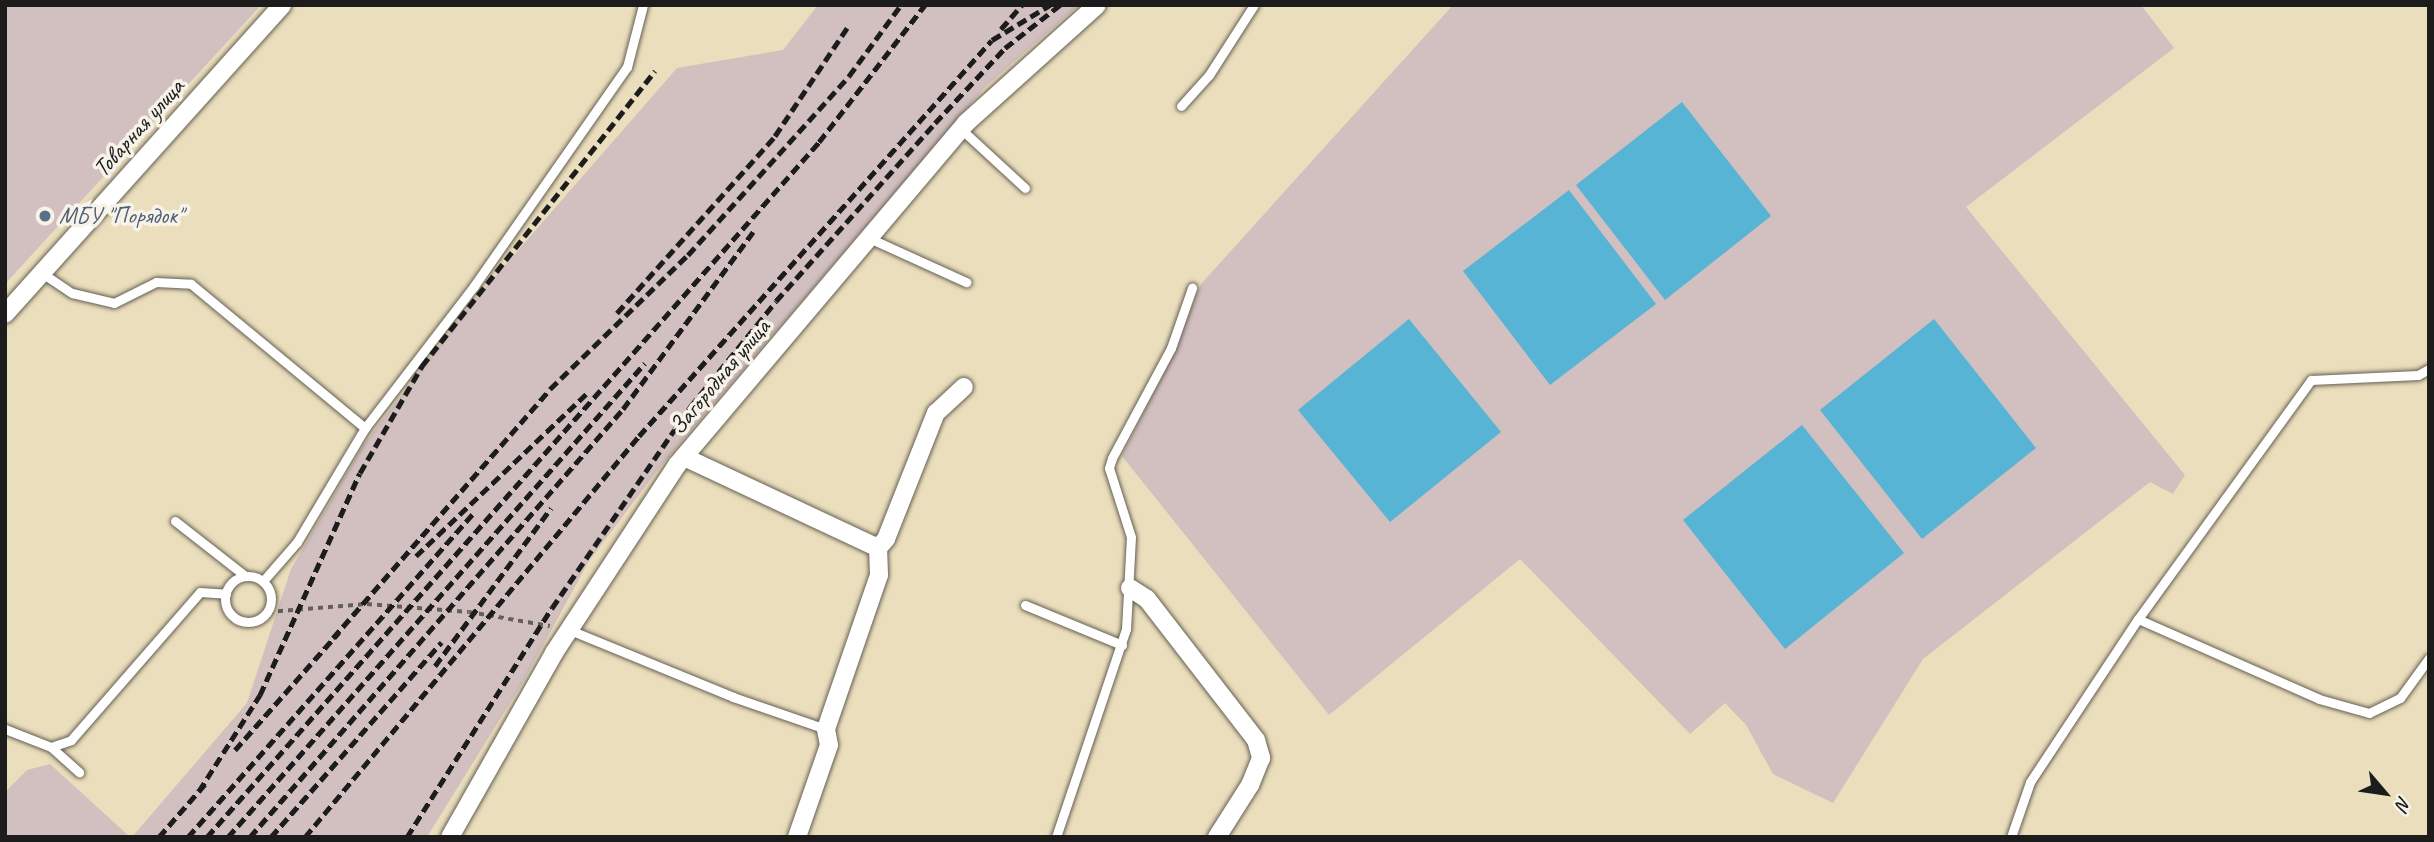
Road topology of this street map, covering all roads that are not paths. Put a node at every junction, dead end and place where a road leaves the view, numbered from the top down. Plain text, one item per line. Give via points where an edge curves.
1 (282, 5) edge
2 (643, 5) edge
3 (1097, 5) edge
4 (1254, 5) edge
5 (1181, 106) dead end
6 (961, 129) junction
7 (1025, 188) dead end
8 (869, 238) junction
9 (42, 272) junction
10 (966, 282) dead end
11 (1192, 288) dead end
12 (5, 314) edge
13 (2429, 369) edge
14 (964, 387) dead end
15 (365, 428) junction
16 (684, 457) junction
17 (175, 521) dead end
18 (878, 548) junction
19 (244, 575) junction
20 (263, 581) junction
21 (1130, 588) junction
22 (226, 594) junction
23 (1025, 605) dead end
24 (2138, 619) junction
25 (570, 630) junction
26 (1122, 645) junction
27 (2429, 658) edge
28 (5, 729) edge
29 (826, 729) junction
30 (51, 747) junction
31 (79, 772) dead end
32 (450, 837) edge
33 (797, 837) edge
34 (1056, 837) edge
35 (1217, 837) edge
36 (2011, 837) edge

1 - 9 street, Товарная улица
2 - 15 lane via 626,67 474,286
3 - 6 street, Загородная улица
4 - 5 lane via 1235,40
6 - 7 lane
6 - 8 street, Загородная улица
8 - 10 lane
8 - 16 street, Загородная улица
9 - 12 street, Товарная улица
9 - 15 lane via 72,293 114,303 156,282 191,284
11 - 21 lane via 1171,348 1109,468 1131,537
13 - 24 lane via 2418,375 2311,380
14 - 18 street via 936,413 886,539
15 - 20 lane via 297,542
16 - 18 street
16 - 25 street, Загородная улица
17 - 19 lane
18 - 29 street via 879,575
19 - 20 lane
19 - 22 lane via 231,583
20 - 22 lane via 272,597 268,612 256,622 241,622 229,612
21 - 26 lane
21 - 35 street via 1147,599 1256,740 1261,758 1250,785
22 - 30 lane via 200,592 71,740
23 - 26 lane
24 - 27 lane via 2319,699 2369,713 2400,698
24 - 36 lane via 2030,782
25 - 29 lane via 733,697
25 - 32 street, Загородная улица
26 - 34 lane
28 - 30 lane
29 - 33 street via 829,745
30 - 31 lane

